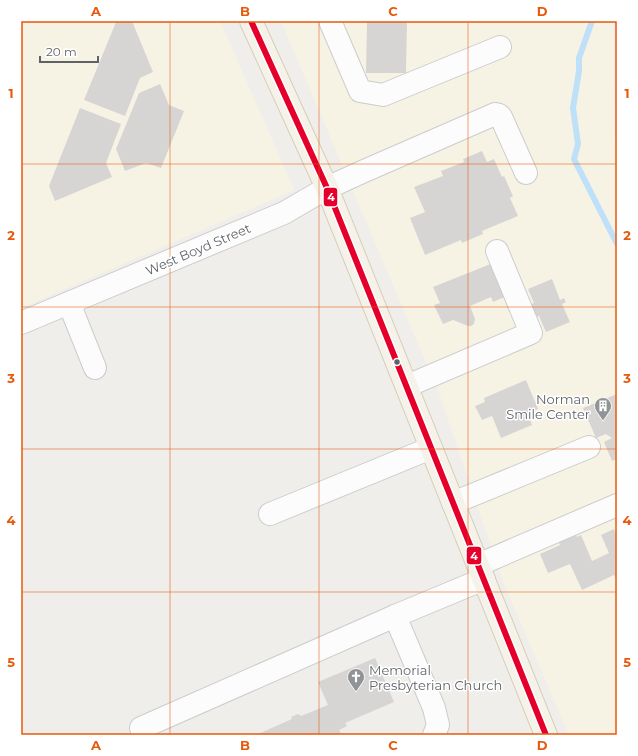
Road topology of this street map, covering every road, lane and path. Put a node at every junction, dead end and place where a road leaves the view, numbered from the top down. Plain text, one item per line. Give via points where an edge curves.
1 (251, 21) edge
2 (330, 21) edge
3 (500, 47) dead end
4 (526, 173) dead end
5 (327, 188) junction
6 (497, 251) dead end
7 (69, 303) junction
8 (21, 323) edge
9 (95, 368) dead end
10 (407, 386) junction
11 (589, 447) dead end
12 (431, 448) junction
13 (453, 503) junction
14 (617, 505) edge
15 (270, 514) dead end
16 (481, 572) junction
17 (394, 616) junction
18 (145, 735) edge
19 (434, 735) edge
20 (546, 735) edge

1 - 5 main road
2 - 3 street via 360,91 383,95
4 - 5 street, West Boyd Street via 501,117 495,114
5 - 7 street, West Boyd Street via 284,213
5 - 10 main road
6 - 10 street via 531,333
7 - 8 street, West Boyd Street
7 - 9 street
10 - 12 main road
11 - 13 street
12 - 13 main road
12 - 15 street
13 - 16 main road
14 - 16 street
16 - 17 street
16 - 20 main road
17 - 18 street via 141,728
17 - 19 street via 434,708 438,725

